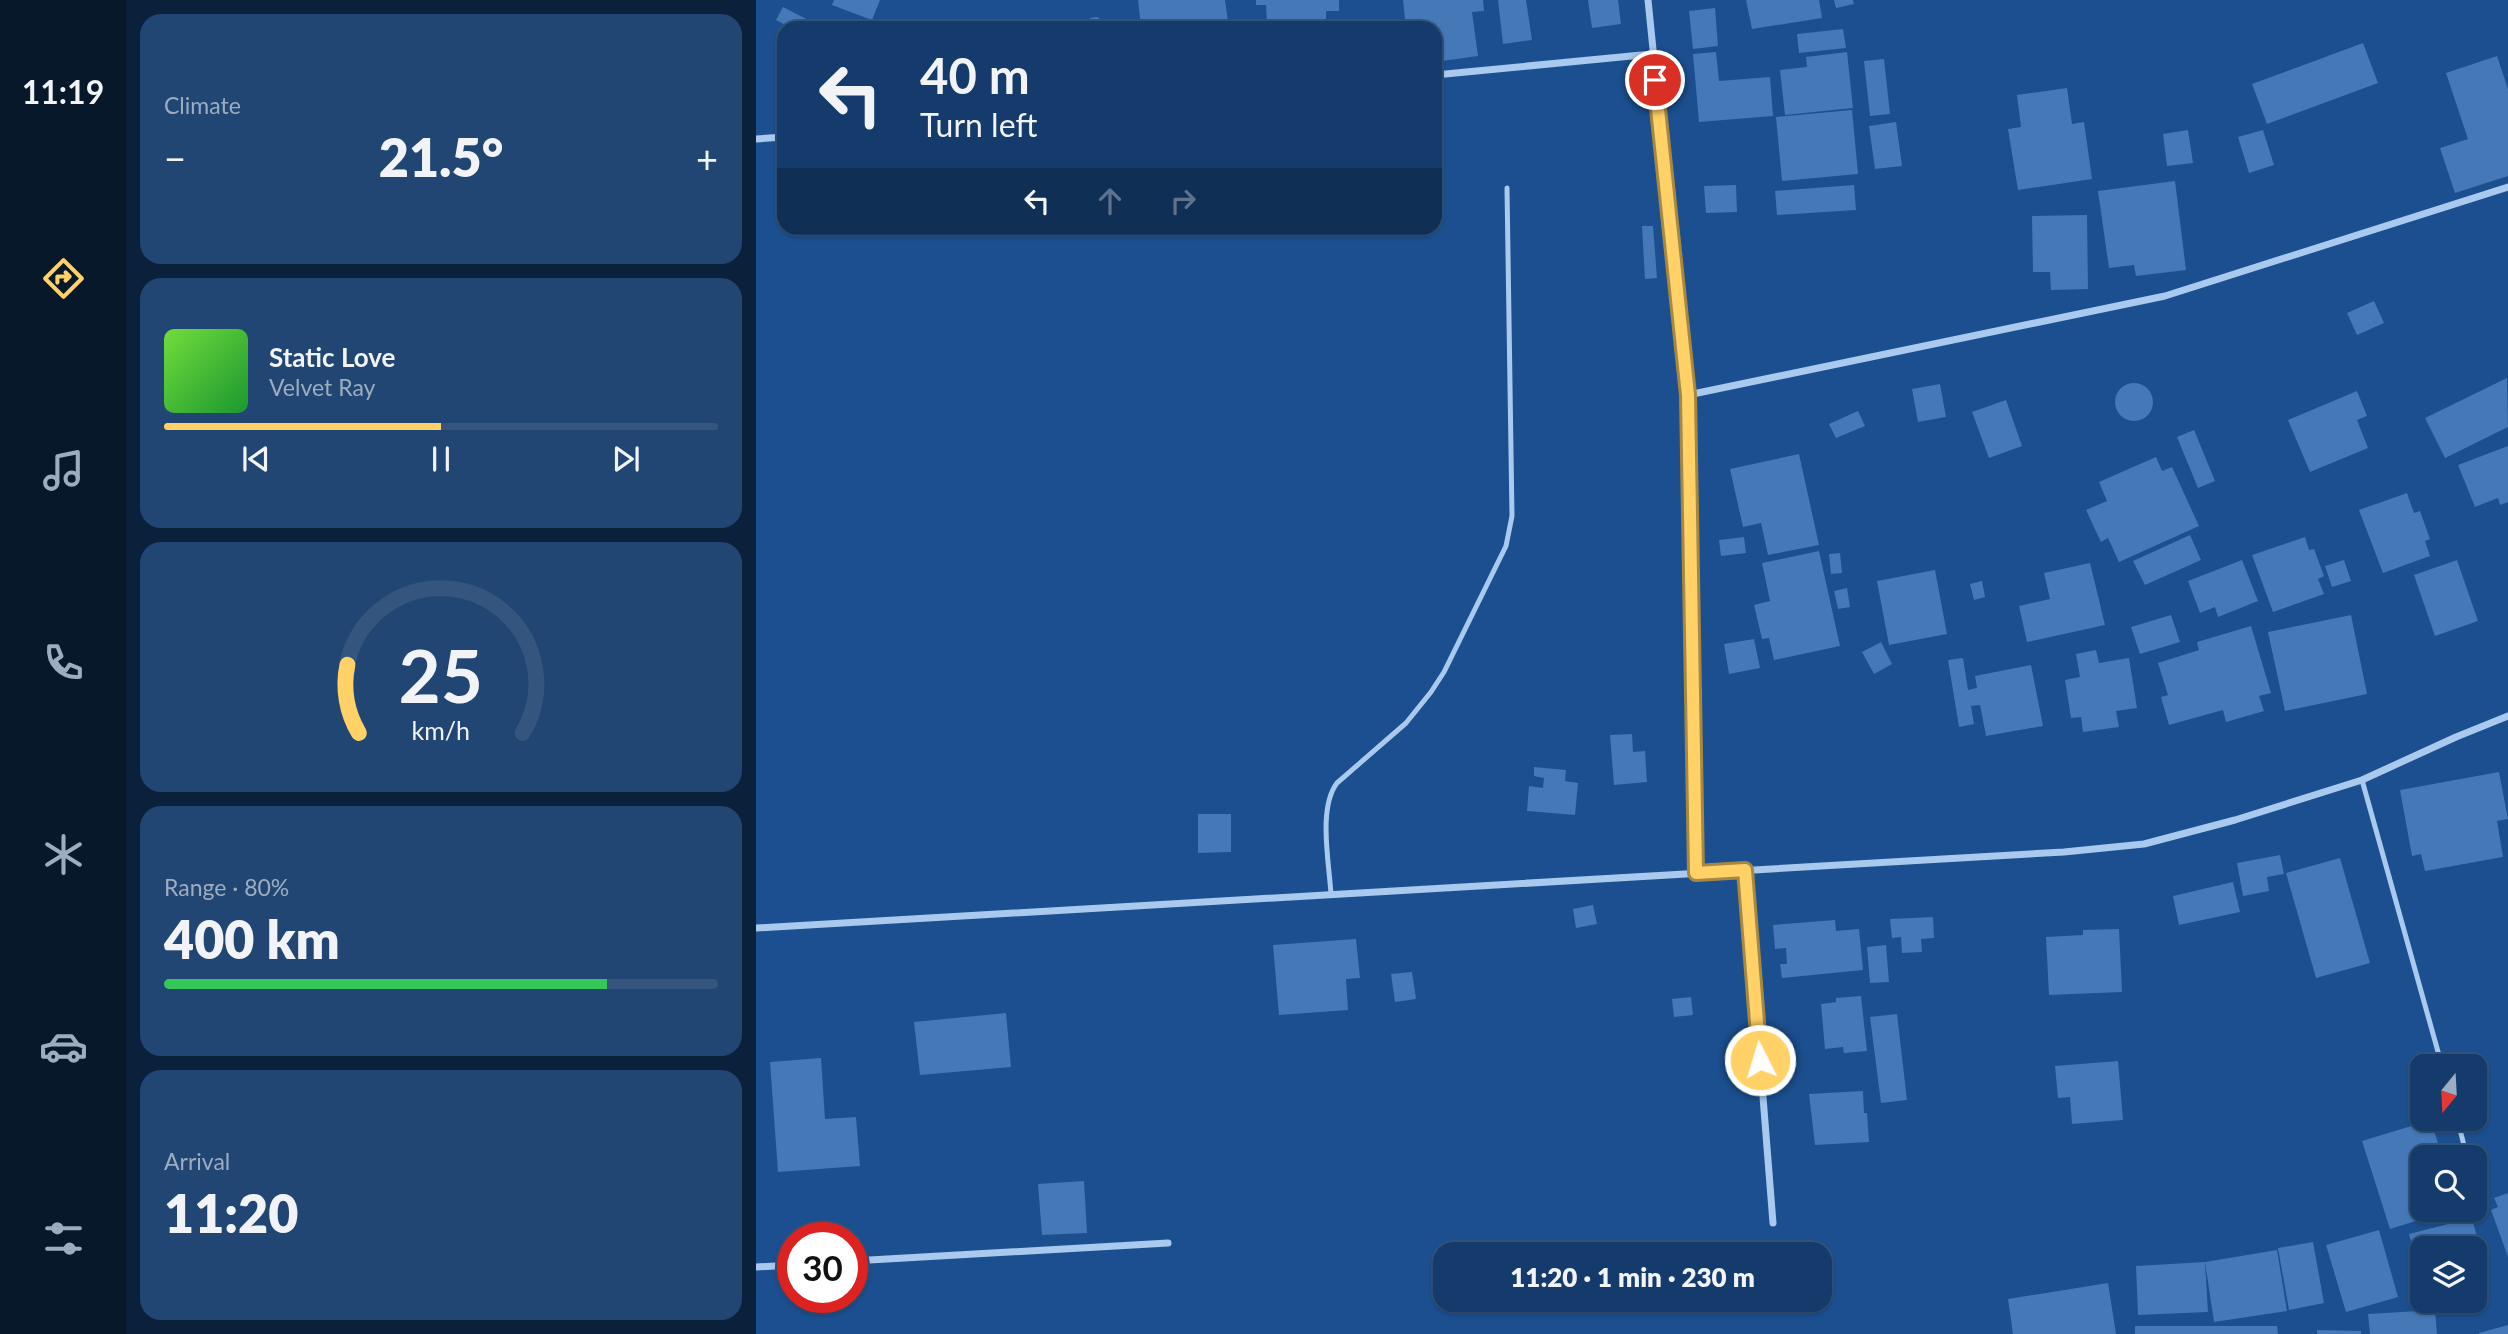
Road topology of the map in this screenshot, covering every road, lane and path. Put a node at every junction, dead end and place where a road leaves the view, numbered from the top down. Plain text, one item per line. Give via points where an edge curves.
1 (1648, 0) edge
2 (1652, 54) junction
3 (1442, 74) edge
4 (777, 138) edge
5 (756, 139) edge
6 (2508, 187) edge
7 (1507, 188) dead end
8 (1688, 395) junction
9 (2508, 716) edge
10 (2362, 780) junction
11 (1745, 870) junction
12 (1696, 873) junction
13 (1331, 894) junction
14 (756, 928) edge
15 (2439, 1054) edge
16 (1773, 1223) dead end
17 (1168, 1243) dead end
18 (868, 1260) edge
19 (777, 1266) edge
20 (756, 1267) edge

1 - 2 street
2 - 3 street
2 - 8 street
4 - 5 street
6 - 8 street via 2165,296
7 - 13 lane via 1513,516 1506,546 1431,692 1406,723 1330,792 1326,807
8 - 12 street
9 - 10 street
10 - 11 street via 2144,844
10 - 15 lane
11 - 12 street
11 - 16 street
12 - 13 street
13 - 14 street
17 - 18 street
19 - 20 street

